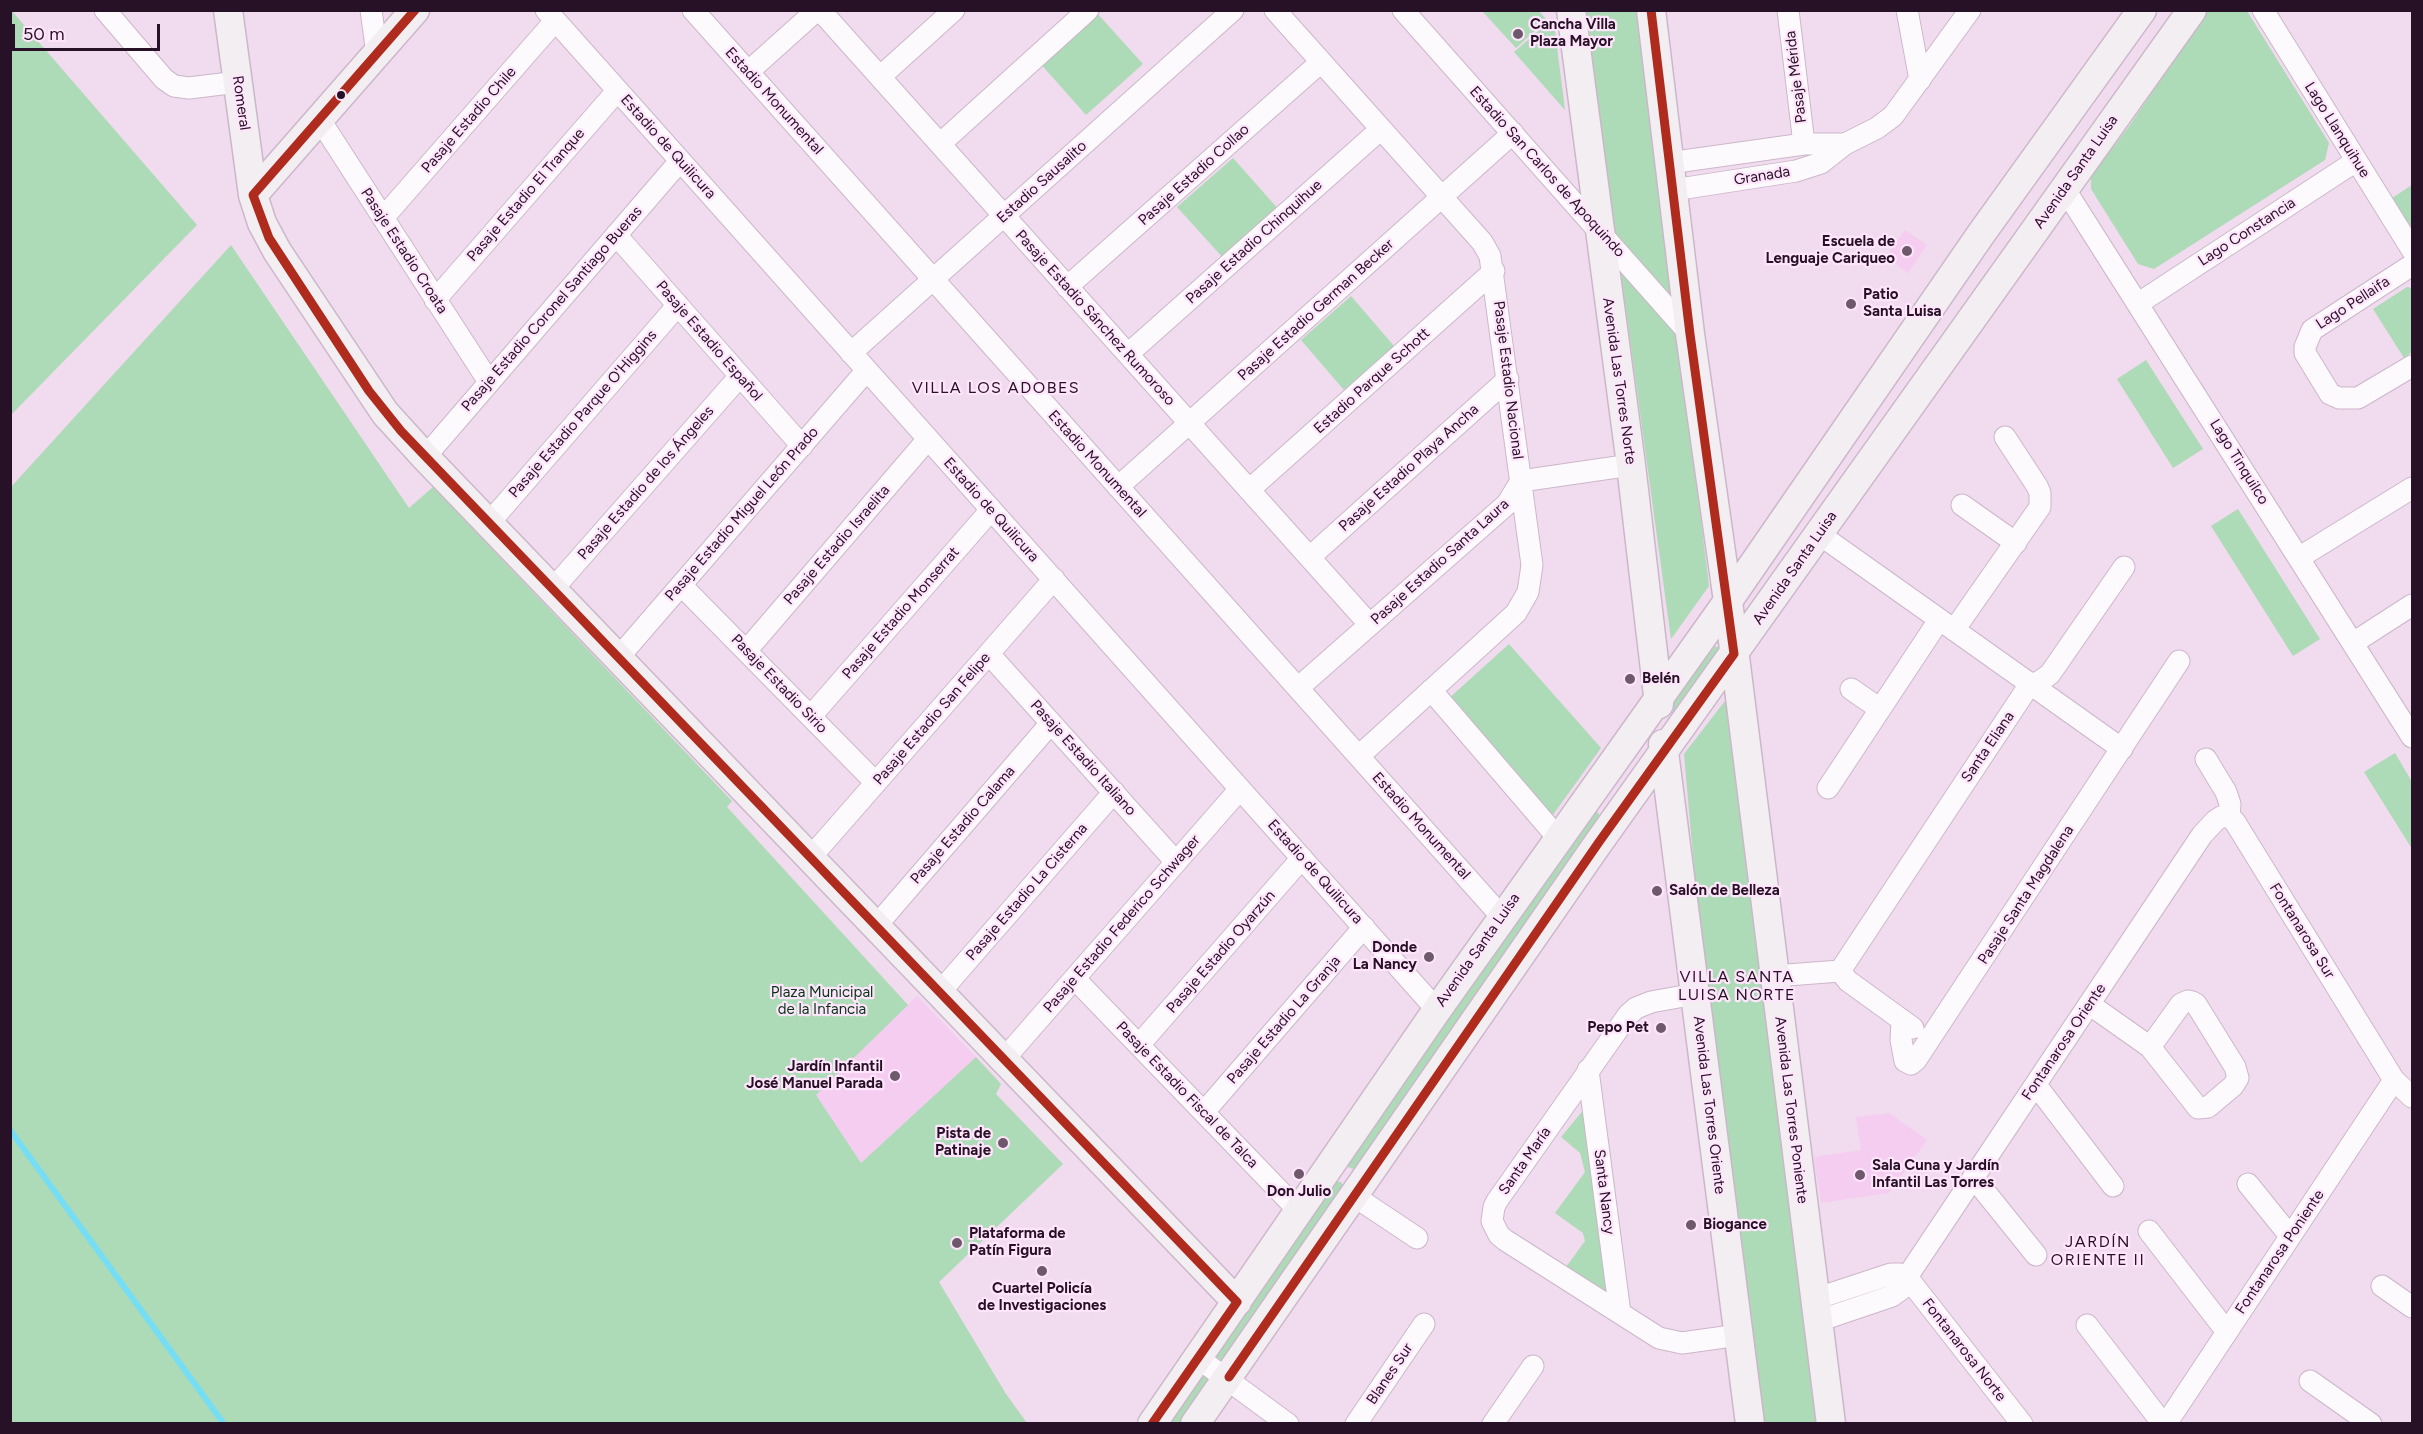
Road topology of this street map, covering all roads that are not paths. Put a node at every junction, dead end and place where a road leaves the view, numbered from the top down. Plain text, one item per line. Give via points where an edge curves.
1 (105, 10) edge
2 (228, 10) edge
3 (371, 10) edge
4 (415, 10) edge
5 (693, 10) edge
6 (818, 10) edge
7 (954, 10) edge
8 (1088, 10) edge
9 (1233, 10) edge
10 (1275, 10) edge
11 (1403, 10) edge
12 (1651, 10) edge
13 (1788, 10) edge
14 (1906, 10) edge
15 (1970, 10) edge
16 (2142, 10) edge
17 (2192, 10) edge
18 (2263, 10) edge
19 (1570, 11) edge
20 (551, 16) edge
21 (377, 54) junction
22 (1321, 62) junction
23 (748, 72) junction
24 (880, 77) junction
25 (1920, 81) junction
26 (238, 82) junction
27 (617, 91) junction
28 (320, 120) junction
29 (1381, 129) junction
30 (1513, 133) junction
31 (939, 144) junction
32 (1804, 144) junction
33 (1845, 144) junction
34 (680, 161) junction
35 (2356, 161) junction
36 (1671, 176) junction
37 (2064, 188) junction
38 (253, 195) junction
39 (1442, 197) junction
40 (1004, 216) junction
41 (383, 218) junction
42 (1599, 230) junction
43 (1981, 234) junction
44 (616, 235) junction
45 (2412, 250) edge
46 (2016, 258) junction
47 (2412, 265) edge
48 (1494, 271) junction
49 (933, 280) junction
50 (1067, 287) junction
51 (435, 300) junction
52 (2139, 303) junction
53 (678, 305) junction
54 (1690, 334) junction
55 (851, 353) junction
56 (1128, 354) junction
57 (2412, 366) edge
58 (867, 370) junction
59 (740, 376) junction
60 (1508, 379) junction
61 (489, 382) junction
62 (1189, 423) junction
63 (2005, 437) dead end
64 (928, 439) junction
65 (802, 446) junction
66 (425, 457) junction
67 (1631, 465) junction
68 (1521, 481) junction
69 (1118, 487) junction
70 (2412, 488) edge
71 (1249, 490) junction
72 (1962, 505) dead end
73 (991, 510) junction
74 (489, 523) junction
75 (1819, 534) junction
76 (2016, 543) junction
77 (1310, 557) junction
78 (2300, 557) junction
79 (2124, 567) dead end
80 (1054, 579) junction
81 (681, 585) junction
82 (552, 590) junction
83 (1728, 601) junction
84 (2412, 605) edge
85 (1370, 625) junction
86 (1946, 625) junction
87 (2353, 643) junction
88 (746, 651) junction
89 (988, 654) junction
90 (1734, 654) junction
91 (618, 658) junction
92 (2179, 661) dead end
93 (2030, 684) junction
94 (1298, 688) junction
95 (1851, 689) dead end
96 (1431, 690) junction
97 (1659, 696) junction
98 (1880, 709) junction
99 (811, 717) junction
100 (1051, 723) junction
101 (2409, 726) edge
102 (2122, 749) junction
103 (1664, 752) junction
104 (1359, 756) junction
105 (2206, 759) dead end
106 (876, 783) junction
107 (1828, 788) dead end
108 (1240, 789) junction
109 (1114, 792) junction
110 (2229, 816) junction
111 (1558, 838) junction
112 (810, 858) junction
113 (1302, 858) junction
114 (1176, 862) junction
115 (1502, 916) junction
116 (876, 926) junction
117 (1364, 927) junction
118 (1840, 971) junction
119 (1774, 976) junction
120 (1075, 979) junction
121 (940, 992) junction
122 (1695, 994) junction
123 (2089, 1004) junction
124 (1437, 1010) junction
125 (1902, 1020) junction
126 (1929, 1040) junction
127 (1139, 1045) junction
128 (2150, 1047) junction
129 (1004, 1059) junction
130 (1588, 1070) junction
131 (2394, 1080) junction
132 (2036, 1085) junction
133 (2412, 1097) edge
134 (1204, 1112) junction
135 (1974, 1178) junction
136 (2248, 1184) dead end
137 (2113, 1186) dead end
138 (1316, 1187) junction
139 (1350, 1202) junction
140 (1299, 1211) junction
141 (2149, 1231) dead end
142 (2290, 1236) junction
143 (1417, 1238) dead end
144 (2036, 1255) dead end
145 (1907, 1277) junction
146 (2382, 1286) dead end
147 (1237, 1302) junction
148 (2412, 1307) edge
149 (1817, 1310) junction
150 (1620, 1313) junction
151 (1424, 1324) dead end
152 (2087, 1325) dead end
153 (2227, 1332) junction
154 (1739, 1335) junction
155 (1198, 1358) junction
156 (1533, 1366) dead end
157 (1227, 1380) junction
158 (2310, 1381) dead end
159 (1152, 1424) edge
160 (1196, 1424) edge
161 (1288, 1424) edge
162 (1356, 1424) edge
163 (1493, 1424) edge
164 (1750, 1424) edge
165 (1831, 1424) edge
166 (2022, 1424) edge
167 (2165, 1424) edge
168 (2371, 1424) edge

1 - 26 street via 174,86
2 - 26 street, Romeral
3 - 21 street
4 - 21 street
5 - 23 street, Estadio Monumental
6 - 23 street
6 - 24 street, Pasaje Estadio Sánchez Rumoroso
7 - 24 street
8 - 31 street
9 - 40 street, Estadio Sausalito
10 - 22 street, Pasaje Estadio Nacional
11 - 30 street, Estadio San Carlos de Apoquindo
12 - 36 street, Avenida Las Torres Poniente
13 - 32 street, Pasaje Mérida
14 - 25 street
15 - 25 street, Granada
16 - 43 street, Avenida Santa Luisa
17 - 37 street, Avenida Santa Luisa
18 - 35 street, Lago Llanquihue
19 - 42 street, Avenida Las Torres Norte
20 - 27 street, Estadio de Quilicura
20 - 41 street, Pasaje Estadio Chile
21 - 28 street
22 - 29 street, Pasaje Estadio Nacional
22 - 50 street, Pasaje Estadio Collao
23 - 49 street, Estadio Monumental
24 - 31 street, Pasaje Estadio Sánchez Rumoroso
25 - 33 street, Granada via 1893,116
26 - 38 street, Romeral
27 - 34 street, Estadio de Quilicura
27 - 51 street, Pasaje Estadio El Tranque
28 - 38 street
28 - 41 street, Pasaje Estadio Croata
29 - 39 street, Pasaje Estadio Nacional
29 - 56 street, Pasaje Estadio Chinquihue
30 - 39 street, Pasaje Estadio German Becker
30 - 42 street, Estadio San Carlos de Apoquindo
31 - 40 street, Pasaje Estadio Sánchez Rumoroso
32 - 33 street, Granada
32 - 36 street, Granada
33 - 36 street, Granada via 1834,155 1809,168
34 - 44 street, Pasaje Estadio Coronel Santiago Bueras
34 - 55 street, Estadio de Quilicura
35 - 45 street, Lago Llanquihue
35 - 52 street, Lago Constancia
36 - 54 street, Avenida Las Torres Poniente
37 - 46 street, Avenida Santa Luisa
37 - 52 street, Lago Tinquilco
38 - 66 street, Romeral via 277,251 369,391
39 - 48 street, Pasaje Estadio Nacional via 1482,242
39 - 62 street, Pasaje Estadio German Becker
40 - 49 street, Estadio Sausalito
40 - 50 street, Pasaje Estadio Sánchez Rumoroso
41 - 51 street, Pasaje Estadio Croata
42 - 54 street, Estadio San Carlos de Apoquindo
42 - 67 street, Avenida Las Torres Norte
43 - 46 street via 1980,249 1991,262 2001,265
43 - 83 street, Avenida Santa Luisa
44 - 53 street, Pasaje Estadio Español
44 - 61 street, Pasaje Estadio Coronel Santiago Bueras
46 - 75 street, Avenida Santa Luisa
47 - 57 street, Lago Pellaifa via 2312,330 2305,347 2330,394 2339,398 2358,398
48 - 60 street, Pasaje Estadio Nacional
48 - 71 street, Estadio Parque Schott
49 - 55 street, Estadio Sausalito
49 - 69 street, Estadio Monumental
50 - 56 street, Pasaje Estadio Sánchez Rumoroso
51 - 61 street, Pasaje Estadio Croata
52 - 78 street, Lago Tinquilco
53 - 59 street, Pasaje Estadio Español
53 - 74 street, Pasaje Estadio Parque O'Higgins
54 - 83 street, Avenida Las Torres Poniente
55 - 58 street, Estadio de Quilicura
56 - 62 street, Pasaje Estadio Sánchez Rumoroso
58 - 64 street, Estadio de Quilicura
58 - 65 street, Pasaje Estadio Miguel León Prado
59 - 65 street, Pasaje Estadio Español
59 - 82 street, Pasaje Estadio de los Ángeles
60 - 68 street, Pasaje Estadio Nacional
60 - 77 street, Pasaje Estadio Playa Ancha
61 - 66 street, Pasaje Estadio Coronel Santiago Bueras
62 - 69 street, Pasaje Estadio German Becker
62 - 71 street, Pasaje Estadio Sánchez Rumoroso
63 - 76 street via 2037,486 2041,500 2037,514
64 - 73 street, Estadio de Quilicura
64 - 88 street, Pasaje Estadio Israelita
65 - 81 street, Pasaje Estadio Miguel León Prado
66 - 74 street, Romeral
67 - 68 street
67 - 97 street, Avenida Las Torres Norte
68 - 85 street, Pasaje Estadio Santa Laura via 1507,504
68 - 96 street, Pasaje Estadio Nacional via 1532,565 1528,592 1516,613
69 - 94 street, Estadio Monumental
70 - 78 street
71 - 77 street, Pasaje Estadio Sánchez Rumoroso
72 - 76 street
73 - 80 street, Estadio de Quilicura
73 - 99 street, Pasaje Estadio Monserrat
74 - 82 street, Romeral
75 - 86 street
75 - 90 street, Avenida Santa Luisa
76 - 86 street
77 - 85 street, Pasaje Estadio Sánchez Rumoroso
78 - 87 street, Lago Tinquilco
79 - 93 street via 2050,674
80 - 89 street, Pasaje Estadio San Felipe
80 - 108 street, Estadio de Quilicura
81 - 88 street, Pasaje Estadio Sirio
81 - 91 street, Pasaje Estadio Miguel León Prado
82 - 91 street, Romeral
83 - 90 street, Avenida Las Torres Poniente
83 - 97 street, Avenida Santa Luisa
84 - 87 street
85 - 94 street, Pasaje Estadio Santa Laura
86 - 93 street
86 - 98 street
87 - 101 street, Lago Tinquilco
88 - 99 street, Pasaje Estadio Sirio
89 - 100 street, Pasaje Estadio Italiano
89 - 106 street, Pasaje Estadio San Felipe
90 - 103 street, Avenida Santa Luisa
90 - 119 street, Avenida Las Torres Poniente
91 - 112 street, Romeral
92 - 102 street, Pasaje Santa Magdalena
93 - 102 street
93 - 118 street, Santa Eliana
94 - 104 street, Estadio Monumental
95 - 98 street
96 - 104 street, Pasaje Estadio Nacional
96 - 111 street
97 - 103 street, Avenida Las Torres Norte
97 - 111 street, Avenida Santa Luisa
98 - 107 street
99 - 106 street, Pasaje Estadio Sirio
100 - 109 street, Pasaje Estadio Italiano
100 - 116 street, Pasaje Estadio Calama
102 - 126 street, Pasaje Santa Magdalena
103 - 122 street, Avenida Las Torres Oriente
103 - 139 street, Avenida Santa Luisa
104 - 115 street, Estadio Monumental
105 - 110 street, Fontanarosa Sur via 2226,792
106 - 112 street, Pasaje Estadio San Felipe
108 - 113 street, Estadio de Quilicura
108 - 114 street, Pasaje Estadio Federico Schwager
109 - 114 street, Pasaje Estadio Italiano
109 - 121 street, Pasaje Estadio La Cisterna
110 - 123 street, Fontanarosa Oriente via 2215,821 2202,835
110 - 131 street, Fontanarosa Sur
111 - 115 street, Avenida Santa Luisa
112 - 116 street, Romeral
113 - 117 street, Estadio de Quilicura
113 - 127 street, Pasaje Estadio Oyarzún
114 - 120 street, Pasaje Estadio Federico Schwager
115 - 124 street, Avenida Santa Luisa
116 - 121 street, Romeral
117 - 124 street, Estadio de Quilicura
117 - 134 street, Pasaje Estadio La Granja
118 - 119 street
118 - 125 street
119 - 149 street, Avenida Las Torres Poniente
120 - 127 street, Pasaje Estadio Fiscal de Talca
120 - 129 street, Pasaje Estadio Federico Schwager
121 - 129 street, Romeral
122 - 130 street, Santa María via 1636,1008
122 - 154 street, Avenida Las Torres Oriente
123 - 128 street
123 - 132 street, Fontanarosa Oriente
124 - 138 street, Avenida Santa Luisa
125 - 126 street
125 - 126 street, Pasaje Santa Magdalena via 1901,1040 1908,1063 1914,1063
127 - 134 street, Pasaje Estadio Fiscal de Talca
128 - 128 street via 2198,1108 2208,1107 2238,1078 2235,1067 2192,1002 2181,1004
129 - 147 street, Romeral
130 - 150 street, Santa Nancy
130 - 150 street, Santa María via 1497,1201 1492,1221 1505,1240
131 - 133 street, Fontanarosa Sur
131 - 142 street, Fontanarosa Poniente
132 - 135 street, Fontanarosa Oriente
132 - 137 street
134 - 140 street, Pasaje Estadio Fiscal de Talca
135 - 144 street
135 - 145 street, Fontanarosa Oriente
136 - 142 street
138 - 139 street via 1341,1173 1348,1174 1355,1185
138 - 140 street, Avenida Santa Luisa
139 - 143 street
139 - 157 street, Avenida Santa Luisa
140 - 147 street, Avenida Santa Luisa
141 - 153 street
142 - 153 street, Fontanarosa Poniente
145 - 149 street, Fontanarosa Oriente via 1899,1293
145 - 166 street, Fontanarosa Norte
146 - 148 street
147 - 155 street, Avenida Santa Luisa
149 - 165 street, Avenida Las Torres Poniente
150 - 154 street, Santa María via 1671,1342
151 - 162 street, Blanes Sur
152 - 167 street
153 - 167 street, Fontanarosa Poniente
154 - 164 street, Avenida Las Torres Oriente
155 - 157 street
155 - 159 street, Avenida Santa Luisa
156 - 163 street
157 - 160 street, Avenida Santa Luisa
157 - 161 street
158 - 168 street

